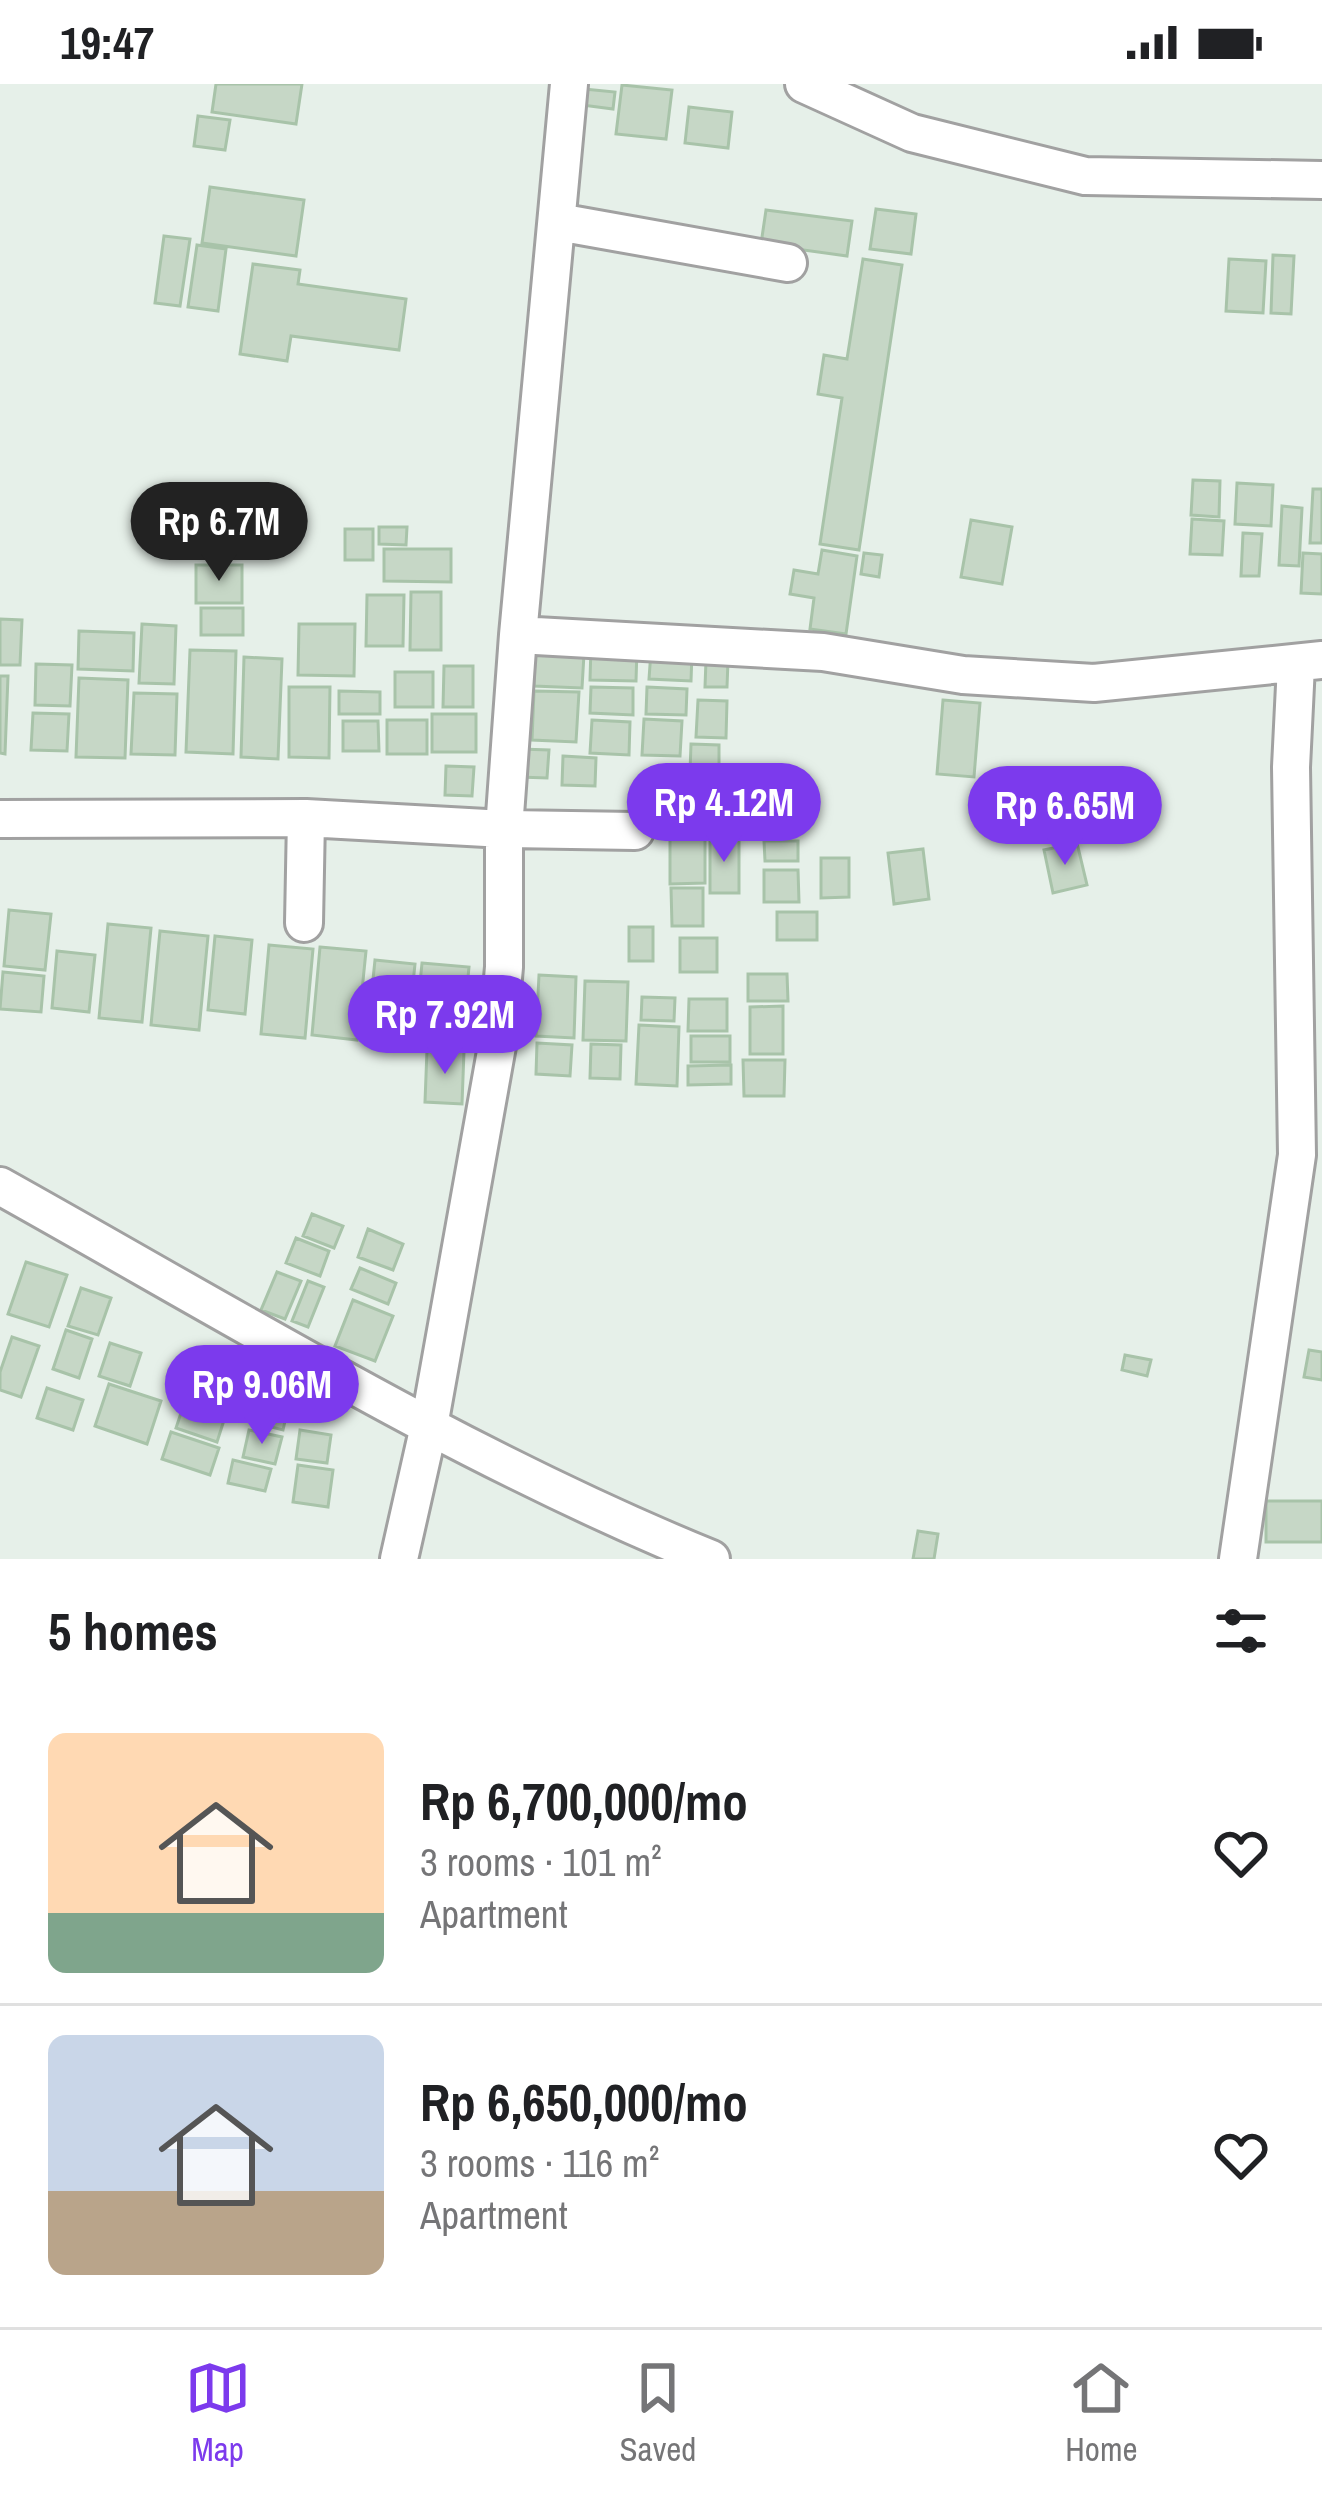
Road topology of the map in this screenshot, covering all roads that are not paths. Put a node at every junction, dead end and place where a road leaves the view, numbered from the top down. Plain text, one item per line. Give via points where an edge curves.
1 (569, 84) edge
2 (804, 84) edge
3 (1322, 180) edge
4 (558, 222) junction
5 (788, 263) dead end
6 (518, 635) junction
7 (1309, 662) edge
8 (306, 818) junction
9 (0, 819) edge
10 (504, 829) junction
11 (635, 831) dead end
12 (304, 923) dead end
13 (0, 1186) edge
14 (429, 1426) junction
15 (399, 1559) edge
16 (711, 1559) edge
17 (1238, 1559) edge

1 - 4 street
2 - 3 street via 912,133 1085,176
4 - 5 street
4 - 6 street
6 - 7 street via 823,652 963,675 1094,682
6 - 10 street
7 - 17 street via 1291,767 1297,1155
8 - 9 street
8 - 10 street
8 - 12 street
10 - 11 street
10 - 14 street via 497,1046
13 - 14 street
14 - 15 street
14 - 16 street via 618,1522

